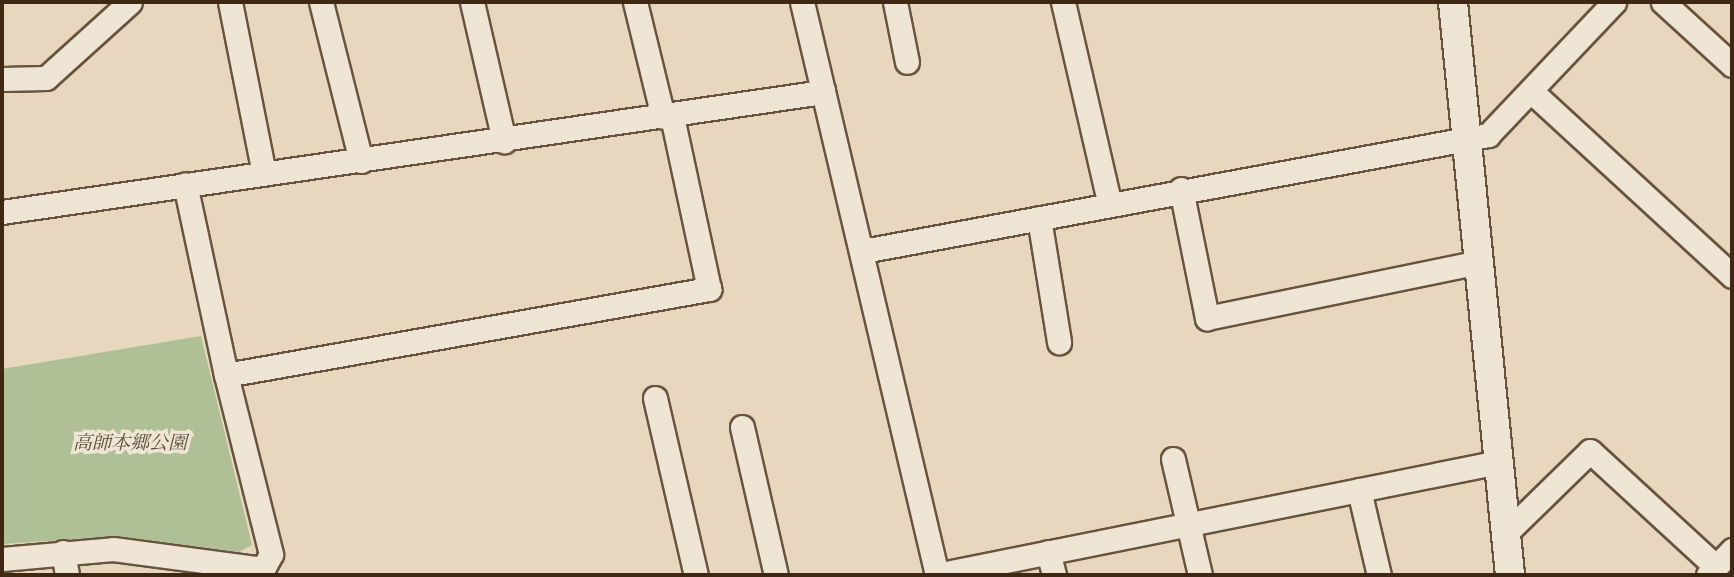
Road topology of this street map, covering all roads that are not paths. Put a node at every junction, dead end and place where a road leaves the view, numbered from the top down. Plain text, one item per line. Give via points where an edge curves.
1 (131, 2) edge
2 (230, 2) edge
3 (321, 2) edge
4 (472, 2) edge
5 (635, 2) edge
6 (802, 2) edge
7 (895, 2) edge
8 (1063, 2) edge
9 (1453, 2) edge
10 (1614, 2) edge
11 (1663, 2) edge
12 (907, 62) dead end
13 (1732, 65) edge
14 (2, 79) edge
15 (1531, 91) junction
16 (823, 92) junction
17 (668, 116) junction
18 (1467, 140) junction
19 (504, 141) junction
20 (361, 161) junction
21 (264, 174) junction
22 (185, 184) junction
23 (1181, 189) junction
24 (1110, 205) junction
25 (2, 212) edge
26 (1039, 218) junction
27 (863, 251) junction
28 (1480, 262) junction
29 (1732, 276) edge
30 (1059, 342) dead end
31 (226, 375) junction
32 (655, 397) dead end
33 (742, 427) dead end
34 (1172, 459) dead end
35 (1499, 462) junction
36 (1359, 490) junction
37 (1187, 524) junction
38 (1506, 533) junction
39 (1732, 550) edge
40 (63, 552) junction
41 (1048, 552) junction
42 (2, 559) edge
43 (1712, 571) edge
44 (67, 575) edge
45 (696, 575) edge
46 (776, 575) edge
47 (937, 575) edge
48 (1054, 575) edge
49 (1200, 575) edge
50 (1380, 575) edge
51 (1510, 575) edge

1 - 14 street via 46,78
2 - 21 street
3 - 20 street
4 - 19 street
5 - 17 street
6 - 16 street
7 - 12 street
8 - 24 street
9 - 18 street
10 - 15 street
11 - 13 street
15 - 18 street via 1488,135
15 - 29 street
16 - 17 street
16 - 27 street
17 - 19 street
17 - 31 street via 709,289
18 - 23 street
18 - 28 street
19 - 20 street
20 - 21 street
21 - 22 street
22 - 25 street
22 - 31 street
23 - 24 street
23 - 28 street via 1207,318
24 - 26 street
26 - 27 street
26 - 30 street
27 - 47 street
28 - 35 street
31 - 40 street via 271,554 264,569 113,550
32 - 45 street
33 - 46 street
34 - 37 street
35 - 36 street
35 - 38 street
36 - 37 street
36 - 50 street
37 - 41 street
37 - 49 street
38 - 43 street via 1590,451
38 - 51 street
39 - 43 street
40 - 42 street
40 - 44 street
41 - 47 street
41 - 48 street

